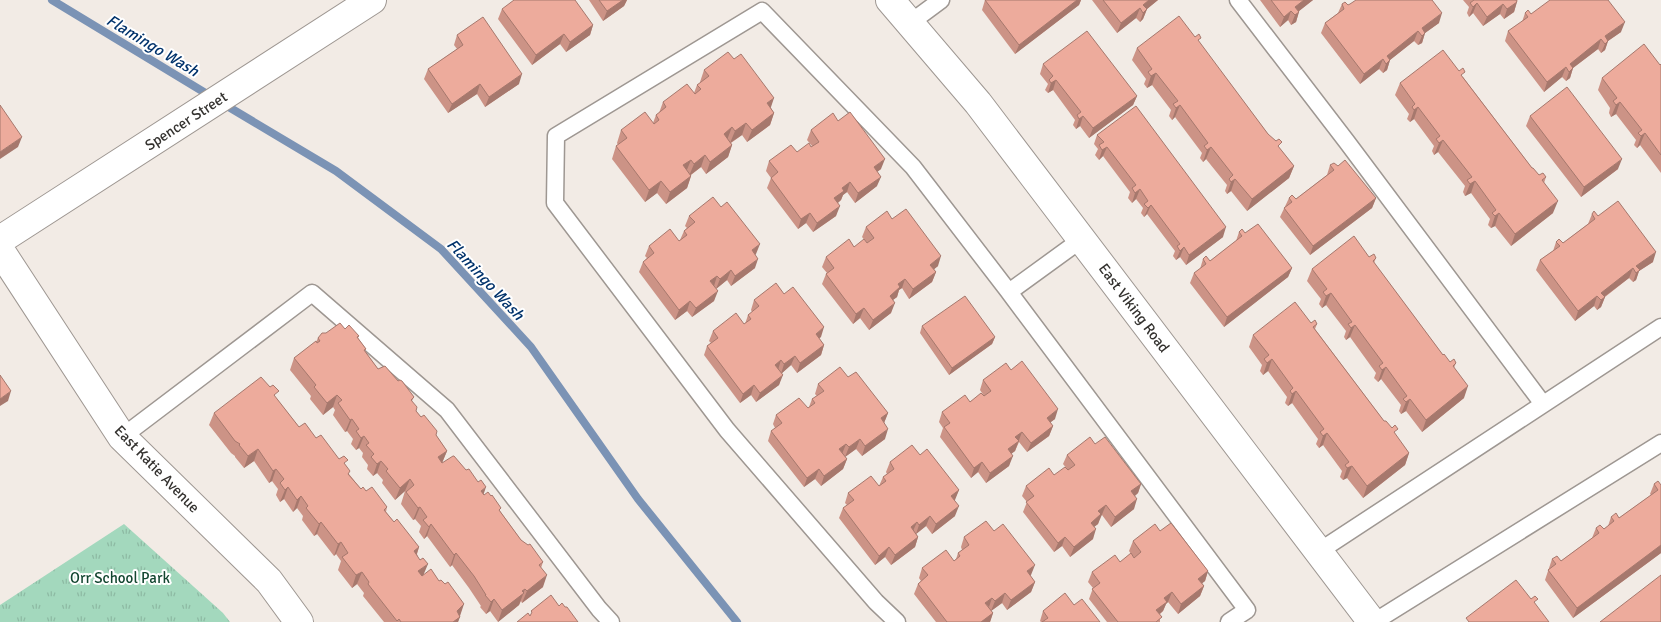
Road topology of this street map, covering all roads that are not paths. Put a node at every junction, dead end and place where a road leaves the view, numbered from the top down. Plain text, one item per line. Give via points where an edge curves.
1 (372, 0) edge
2 (890, 0) edge
3 (941, 0) edge
4 (1238, 0) edge
5 (910, 23) junction
6 (1082, 239) junction
7 (0, 240) edge
8 (0, 250) edge
9 (1009, 292) junction
10 (1661, 327) edge
11 (1543, 404) junction
12 (122, 437) junction
13 (1661, 444) edge
14 (1318, 552) junction
15 (299, 622) edge
16 (611, 622) edge
17 (897, 622) edge
18 (1230, 622) edge
19 (1373, 622) edge

1 - 7 street, Spencer Street
2 - 5 street, East Viking Road
3 - 5 lane
4 - 11 lane
5 - 6 street, East Viking Road via 978,103
6 - 9 lane
6 - 14 street, East Viking Road
8 - 12 street, East Katie Avenue
9 - 17 lane via 913,167 762,11 556,136 555,203 728,430 876,602
9 - 18 lane via 1247,610
10 - 11 lane
11 - 14 lane
12 - 15 street, East Katie Avenue via 268,581
12 - 16 lane via 312,293 447,410
13 - 19 lane
14 - 19 street, East Viking Road

